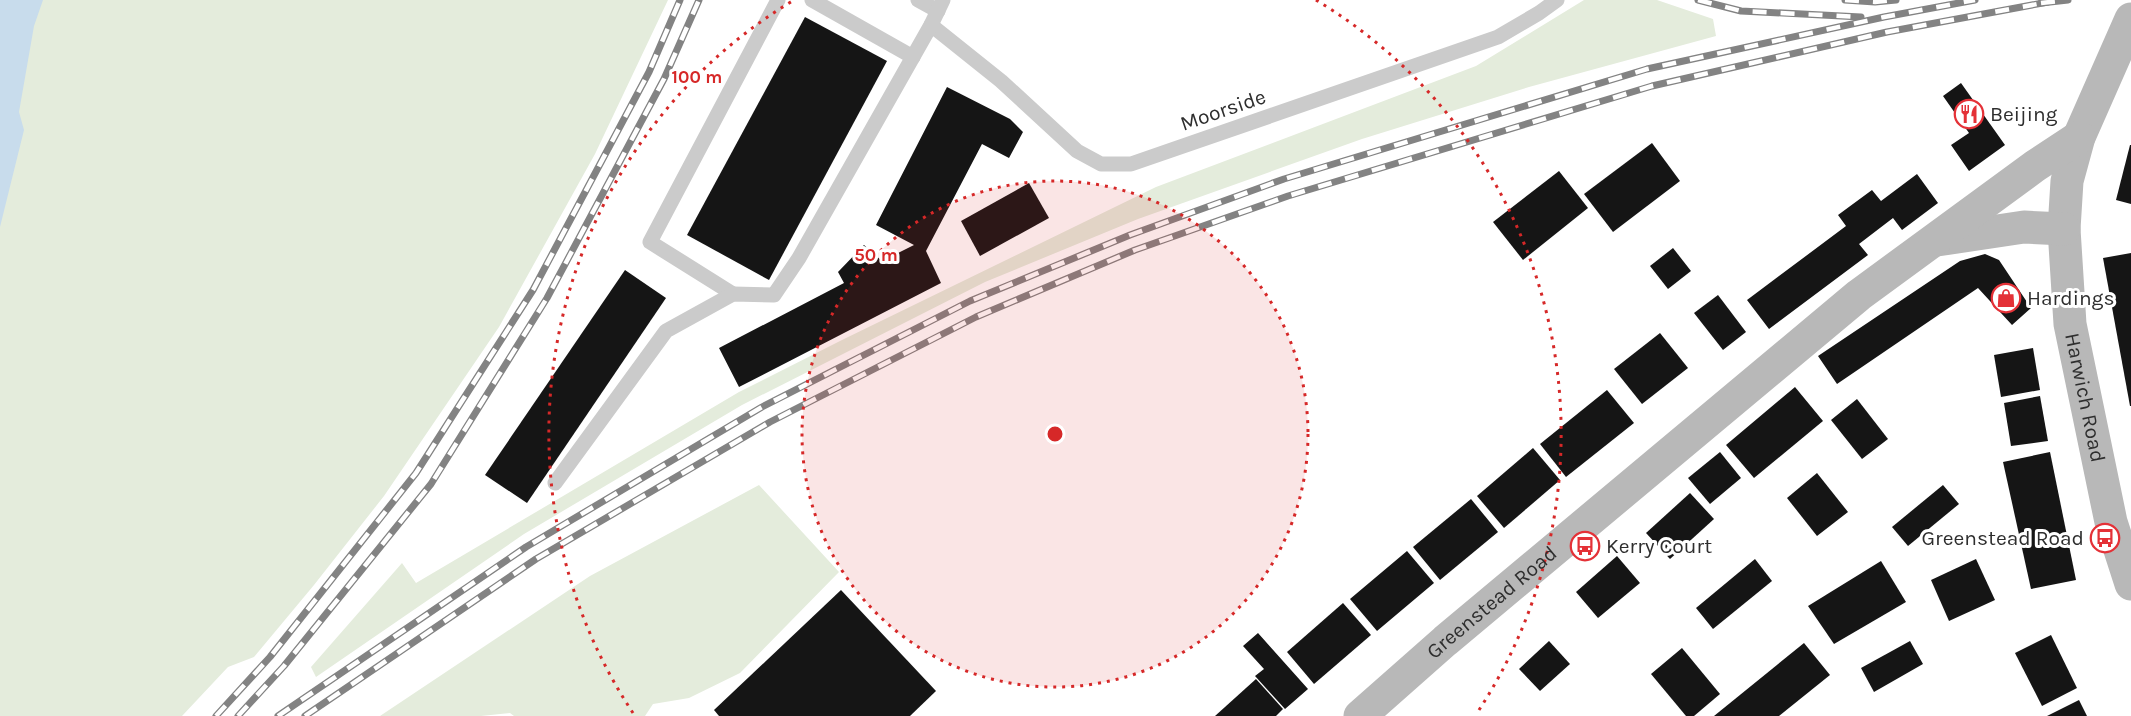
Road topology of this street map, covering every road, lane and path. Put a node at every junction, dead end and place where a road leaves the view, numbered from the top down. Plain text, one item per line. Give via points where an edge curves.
1 (778, 0) edge
2 (812, 0) edge
3 (918, 0) edge
4 (1557, 0) edge
5 (937, 12) edge
6 (2130, 26) edge
7 (913, 57) junction
8 (2079, 137) junction
9 (2064, 229) junction
10 (1934, 241) junction
11 (733, 294) junction
12 (555, 483) dead end
13 (2131, 584) edge
14 (1360, 716) edge

1 - 11 lane via 650,242
2 - 7 lane
3 - 5 lane, Moorside
4 - 5 lane, Moorside via 1498,37 1131,164 1101,164 1077,151 1001,81
5 - 7 lane
6 - 8 street, Harwich Road
7 - 11 lane via 800,258 774,295
8 - 9 street, Harwich Road via 2067,181
8 - 10 street, Greenstead Road
9 - 10 street, Greenstead Road via 2024,227
9 - 13 street, Harwich Road via 2070,324 2111,522
10 - 14 street, Greenstead Road via 1859,295
11 - 12 lane via 666,331

